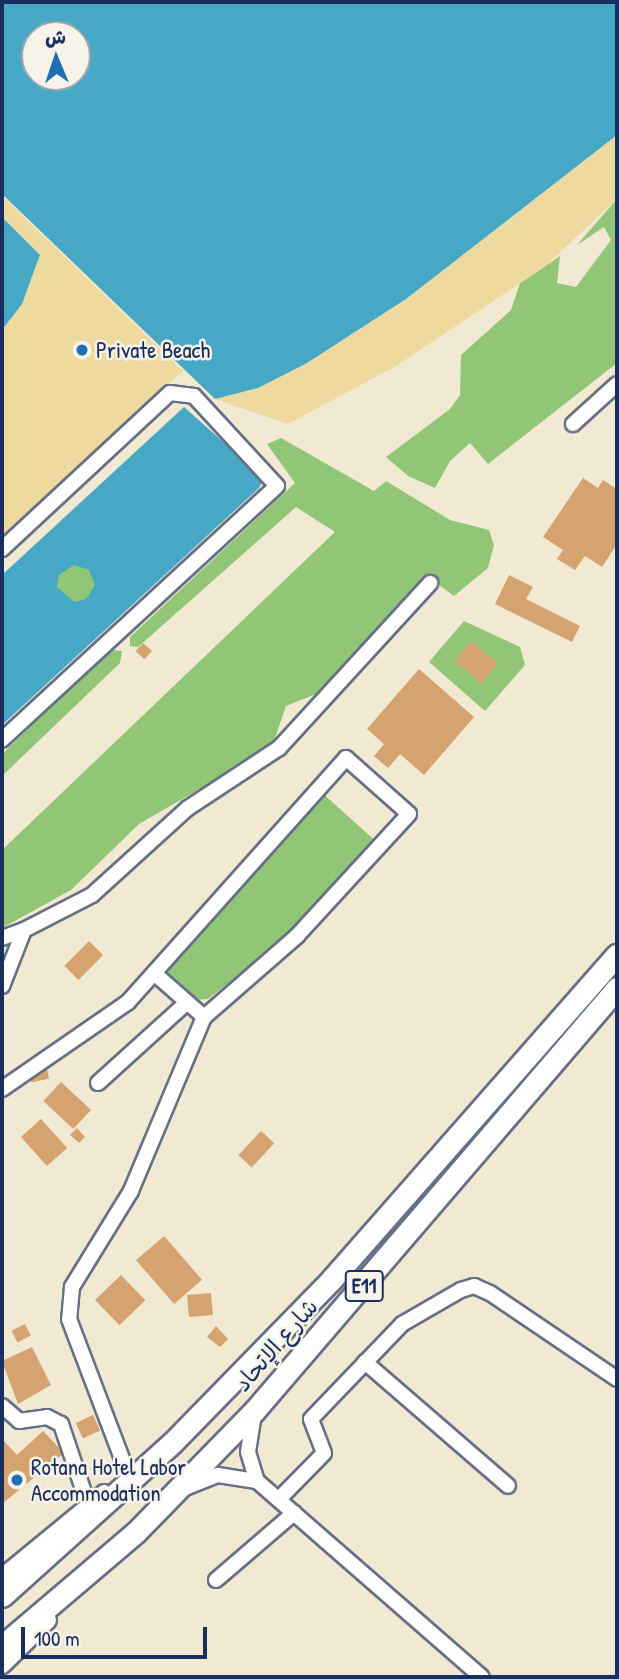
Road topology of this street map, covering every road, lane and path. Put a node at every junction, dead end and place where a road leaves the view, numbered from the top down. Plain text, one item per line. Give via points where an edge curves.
1 (617, 384) edge
2 (573, 424) dead end
3 (2, 549) edge
4 (429, 583) dead end
5 (2, 740) edge
6 (24, 930) junction
7 (2, 937) edge
8 (617, 955) edge
9 (154, 973) junction
10 (2, 986) edge
11 (617, 988) edge
12 (617, 999) edge
13 (184, 1005) junction
14 (204, 1017) junction
15 (581, 1031) junction
16 (98, 1083) dead end
17 (2, 1089) edge
18 (365, 1362) junction
19 (617, 1379) edge
20 (2, 1406) edge
21 (255, 1410) junction
22 (173, 1442) junction
23 (128, 1474) junction
24 (257, 1480) junction
25 (508, 1486) dead end
26 (171, 1495) junction
27 (279, 1499) junction
28 (88, 1504) junction
29 (294, 1513) junction
30 (136, 1532) junction
31 (59, 1548) junction
32 (2, 1559) edge
33 (20, 1559) junction
34 (2, 1576) edge
35 (216, 1580) dead end
36 (2, 1596) edge
37 (2, 1606) edge
38 (2, 1646) edge
39 (2, 1664) edge
40 (482, 1677) edge

1 - 2 street
3 - 5 street via 170,393 194,396 275,478 277,486
4 - 6 street via 279,748 188,808 92,895
6 - 7 street
6 - 10 street
8 - 22 highway, شارع الإتحاد / E11 via 331,1280
9 - 13 street
9 - 14 street via 346,758 409,814 297,936
9 - 17 street via 128,1002
11 - 15 highway, شارع الإتحاد / E11
12 - 15 highway
13 - 14 street
13 - 16 street
14 - 23 street via 131,1191 69,1302 89,1381
15 - 21 highway, شارع الإتحاد / E11
18 - 19 street via 407,1319 474,1286
18 - 25 street
18 - 27 street via 311,1419 324,1453
20 - 28 street via 19,1421 47,1416 61,1424
21 - 24 street via 248,1452
21 - 26 highway, شارع الإتحاد / E11
22 - 23 street
22 - 31 highway, شارع الإتحاد / E11
23 - 28 street
24 - 26 street via 218,1475
24 - 27 street
26 - 30 highway, شارع الإتحاد / E11
27 - 29 street
28 - 33 street
29 - 35 street
29 - 40 street
30 - 38 highway, شارع الإتحاد / E11
30 - 39 main road
31 - 36 highway, شارع الإتحاد / E11
31 - 37 main road
32 - 33 street
33 - 34 street

